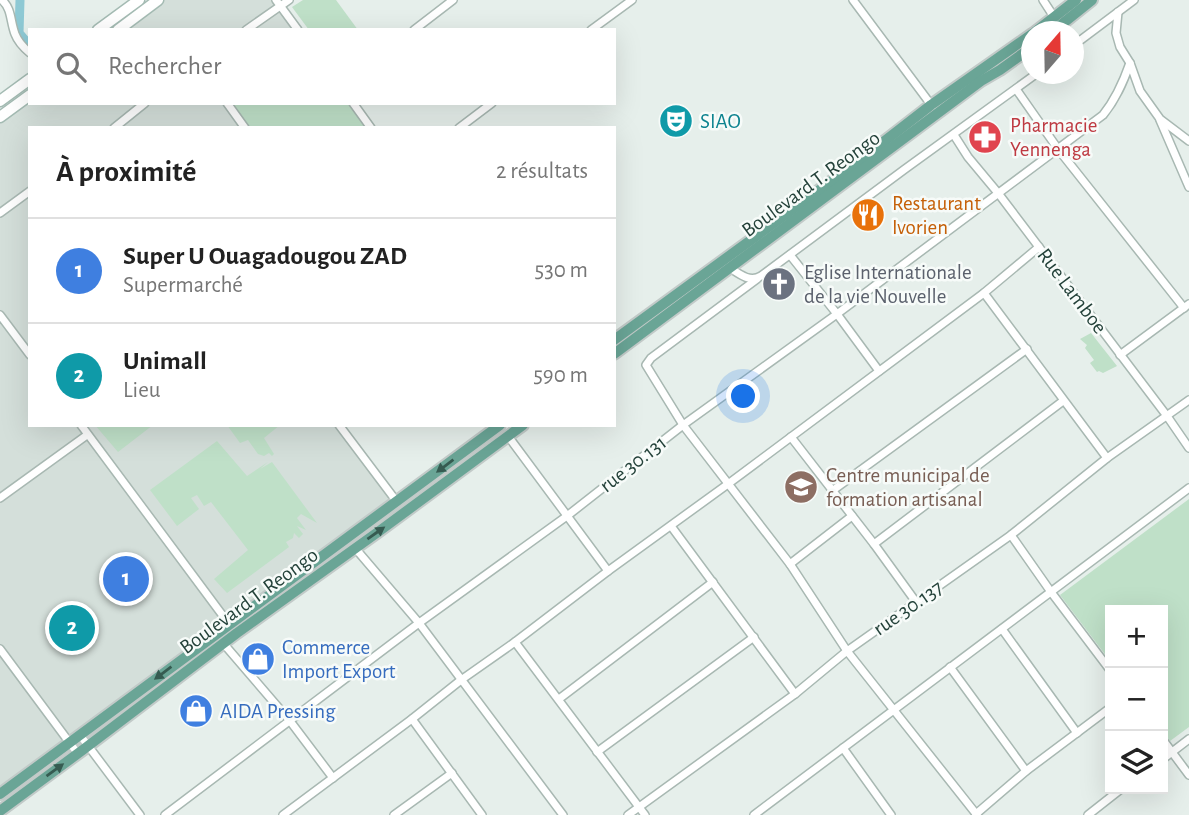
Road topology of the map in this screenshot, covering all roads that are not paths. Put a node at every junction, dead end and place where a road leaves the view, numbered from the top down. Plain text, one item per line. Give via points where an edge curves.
1 (2, 0) edge
2 (139, 0) edge
3 (158, 0) edge
4 (289, 0) edge
5 (453, 0) edge
6 (632, 0) edge
7 (853, 0) edge
8 (1042, 0) edge
9 (1076, 0) edge
10 (1092, 0) edge
11 (1134, 0) edge
12 (127, 3) edge
13 (278, 3) edge
14 (1118, 12) junction
15 (1054, 17) junction
16 (1049, 21) edge
17 (1066, 21) edge
18 (100, 28) edge
19 (121, 28) edge
20 (248, 28) edge
21 (297, 28) edge
22 (417, 28) edge
23 (594, 28) edge
24 (1084, 37) edge
25 (1021, 42) edge
26 (28, 52) edge
27 (1021, 54) edge
28 (1130, 63) junction
29 (28, 80) edge
30 (1023, 84) edge
31 (1016, 89) junction
32 (28, 96) edge
33 (0, 101) edge
34 (142, 105) edge
35 (228, 105) edge
36 (354, 105) edge
37 (489, 105) edge
38 (934, 110) junction
39 (0, 117) edge
40 (1160, 119) junction
41 (116, 126) edge
42 (244, 126) edge
43 (370, 126) edge
44 (462, 126) edge
45 (954, 135) junction
46 (1189, 141) edge
47 (1058, 149) junction
48 (1189, 187) edge
49 (28, 192) edge
50 (998, 193) junction
51 (0, 213) edge
52 (1039, 247) junction
53 (790, 255) junction
54 (730, 268) junction
55 (757, 279) junction
56 (984, 293) junction
57 (1186, 306) edge
58 (837, 314) junction
59 (0, 315) edge
60 (616, 339) edge
61 (1027, 349) junction
62 (28, 352) edge
63 (616, 353) edge
64 (1120, 355) junction
65 (879, 371) junction
66 (1189, 400) edge
67 (1063, 401) junction
68 (1167, 416) junction
69 (683, 425) junction
70 (82, 427) edge
71 (341, 427) edge
72 (497, 427) edge
73 (520, 427) edge
74 (87, 435) junction
75 (509, 436) junction
76 (791, 437) junction
77 (1189, 447) edge
78 (1107, 458) junction
79 (729, 484) junction
80 (1189, 488) edge
81 (832, 491) junction
82 (0, 498) edge
83 (397, 502) junction
84 (567, 516) junction
85 (852, 516) junction
86 (671, 526) junction
87 (1011, 535) junction
88 (874, 544) junction
89 (355, 548) junction
90 (790, 564) junction
91 (608, 571) junction
92 (713, 582) junction
93 (1051, 592) junction
94 (916, 602) junction
95 (419, 623) junction
96 (229, 624) junction
97 (1002, 629) junction
98 (754, 637) junction
99 (515, 642) junction
100 (223, 643) junction
101 (0, 649) edge
102 (847, 651) junction
103 (950, 667) junction
104 (1108, 668) edge
105 (461, 680) junction
106 (795, 694) junction
107 (559, 699) junction
108 (893, 709) junction
109 (1105, 712) edge
110 (412, 719) junction
111 (290, 721) junction
112 (1077, 733) junction
113 (80, 735) junction
114 (1189, 740) edge
115 (70, 742) junction
116 (88, 746) junction
117 (1168, 747) edge
118 (843, 748) junction
119 (597, 752) junction
120 (1172, 752) junction
121 (78, 754) junction
122 (1168, 755) edge
123 (1026, 771) junction
124 (452, 774) junction
125 (1189, 775) edge
126 (333, 778) junction
127 (0, 794) edge
128 (1115, 794) edge
129 (639, 807) junction
130 (0, 811) edge
131 (976, 814) edge
132 (140, 815) edge
133 (165, 815) edge
134 (283, 815) edge
135 (394, 815) edge
136 (482, 815) edge
137 (563, 815) edge
138 (628, 815) edge
139 (645, 815) edge
140 (754, 815) edge
141 (891, 815) edge
142 (1088, 815) edge

1 - 26 street via 8,5 18,40
2 - 12 main road
3 - 19 main road
4 - 13 street
5 - 22 street
6 - 23 street
7 - 38 street
8 - 15 street
9 - 15 main road, Boulevard T. Reongo
10 - 17 main road
11 - 14 street
12 - 18 main road
13 - 20 street
13 - 21 street
14 - 24 street
14 - 28 street via 1116,33
15 - 16 main road, Boulevard T. Reongo
25 - 38 main road, Boulevard T. Reongo
27 - 38 main road, Boulevard T. Reongo
28 - 40 street via 1140,91
28 - 47 street, rue 30.131 via 1120,91 1103,115
29 - 33 main road
30 - 31 street
31 - 45 street
31 - 47 street
32 - 39 main road
34 - 41 street
35 - 42 street
36 - 43 street
37 - 44 street
38 - 54 main road, Boulevard T. Reongo
38 - 60 main road, Boulevard T. Reongo
40 - 46 street
40 - 48 street
45 - 50 street, Rue Lamboe
45 - 53 street
47 - 50 street, rue 30.131
47 - 57 street
49 - 51 street
50 - 52 street, Rue Lamboe
50 - 58 street, rue 30.131
52 - 56 street
52 - 64 street, Rue Lamboe
53 - 55 street
53 - 58 street
54 - 55 street
54 - 63 main road, Boulevard T. Reongo
55 - 69 street via 646,365
56 - 61 street
56 - 65 street
57 - 64 street
58 - 65 street
58 - 69 street, rue 30.131
59 - 62 street
61 - 67 street
61 - 81 street
64 - 68 street, Rue Lamboe
65 - 76 street
66 - 68 street, rue 30.137
67 - 78 street
67 - 88 street
68 - 77 street, Rue Lamboe
68 - 78 street, rue 30.137
69 - 79 street
69 - 84 street, rue 30.131
70 - 74 street
71 - 83 street
72 -> 83 main road, Boulevard T. Reongo
73 - 75 main road, Boulevard T. Reongo
74 - 82 street
74 - 96 street
75 - 84 street
89 -> 75 main road, Boulevard T. Reongo
76 - 79 street
76 - 81 street
78 - 87 street, rue 30.137
79 - 86 street
79 - 90 street
80 - 93 street
81 - 85 street
83 - 96 main road, Boulevard T. Reongo
84 - 91 street
84 - 95 street, rue 30.131
85 - 88 street
85 - 90 street
86 - 91 street
86 - 92 street
87 - 93 street
87 - 94 street, rue 30.137
88 - 94 street
89 - 95 street
89 - 100 main road, Boulevard T. Reongo
90 - 102 street
91 - 99 street
92 - 98 street
92 - 107 street
93 - 97 street
93 - 104 street
94 - 102 street, rue 30.137
95 - 105 street
95 - 111 street, rue 30.131
96 -> 113 main road, Boulevard T. Reongo
97 - 103 street
97 - 112 street
98 - 106 street
98 - 119 street
99 - 105 street
99 - 107 street
100 - 111 street
100 - 116 main road, Boulevard T. Reongo
101 - 115 street
102 - 106 street, rue 30.137
102 - 108 street
103 - 108 street
103 - 123 street
105 - 110 street
105 - 137 street
106 - 129 street, rue 30.137
107 - 119 street
108 - 118 street
108 - 131 street
109 - 112 street
110 - 124 street
110 - 126 street
111 - 126 street
111 - 133 street, rue 30.131
112 - 123 street
113 - 115 main road, Boulevard T. Reongo
113 - 116 street
114 - 120 street
115 - 121 street
115 - 127 main road, Boulevard T. Reongo
116 - 121 main road, Boulevard T. Reongo
116 - 132 street
117 - 120 street
118 - 140 street
118 - 141 street
119 - 129 street
120 - 122 street
120 - 125 street
130 -> 121 main road, Boulevard T. Reongo
123 - 131 street
124 - 135 street
124 - 136 street
126 - 134 street
128 - 142 street
129 - 138 street, rue 30.137
129 - 139 street

